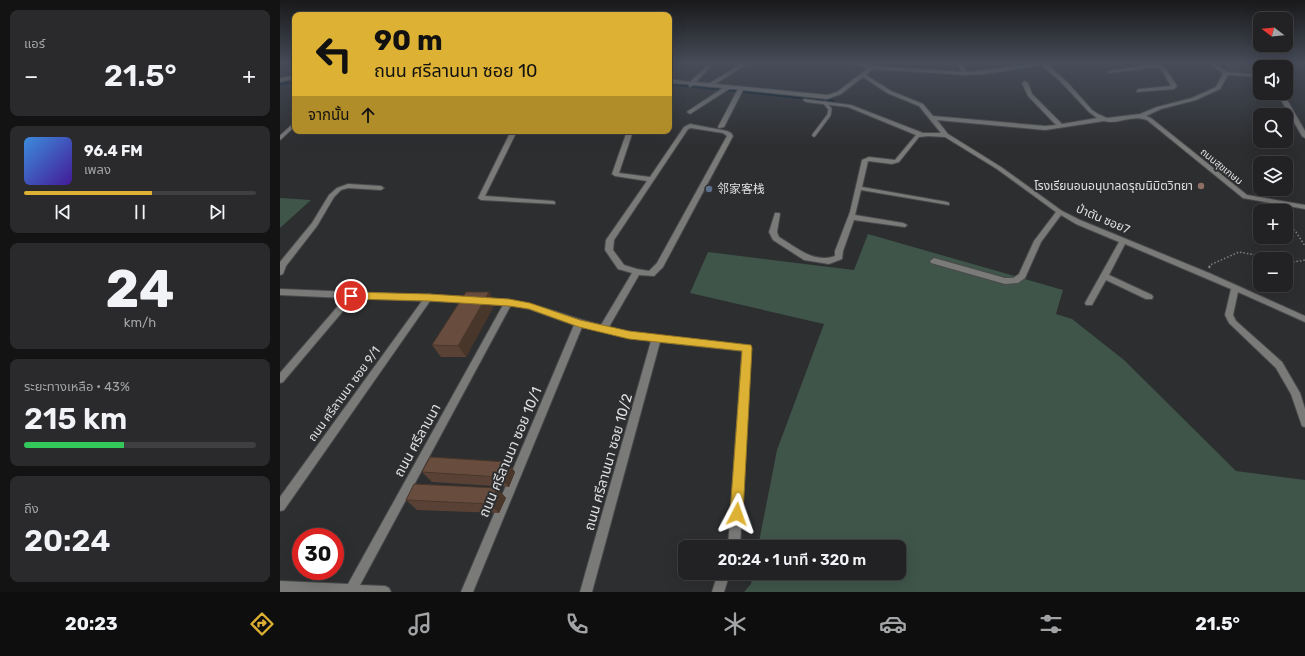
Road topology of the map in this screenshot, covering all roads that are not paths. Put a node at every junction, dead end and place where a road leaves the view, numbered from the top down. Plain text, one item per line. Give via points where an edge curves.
1 (719, 91) edge
2 (722, 91) joint
3 (739, 91) joint
4 (842, 91) edge
5 (887, 91) edge
6 (1028, 91) edge
7 (1072, 91) edge
8 (1138, 91) dead end
9 (1142, 91) edge
10 (1212, 91) edge
11 (826, 100) junction
12 (1284, 100) edge
13 (690, 112) dead end
14 (1139, 116) junction
15 (932, 118) junction
16 (1104, 119) junction
17 (1061, 126) junction
18 (292, 127) edge
19 (721, 127) dead end
20 (513, 134) edge
21 (629, 134) edge
22 (814, 135) dead end
23 (922, 135) junction
24 (946, 135) junction
25 (1305, 136) edge
26 (280, 138) edge
27 (650, 179) junction
28 (381, 188) dead end
29 (859, 188) junction
30 (553, 203) dead end
31 (947, 204) dead end
32 (1305, 207) edge
33 (1060, 212) junction
34 (777, 214) dead end
35 (851, 217) junction
36 (903, 225) dead end
37 (1124, 240) junction
38 (934, 261) dead end
39 (280, 272) edge
40 (637, 272) junction
41 (1105, 276) junction
42 (1235, 288) junction
43 (280, 292) edge
44 (351, 296) junction
45 (1149, 297) dead end
46 (429, 298) junction
47 (509, 302) junction
48 (1089, 303) dead end
49 (1305, 319) edge
50 (579, 323) junction
51 (603, 329) junction
52 (656, 339) junction
53 (280, 379) edge
54 (1305, 423) edge
55 (280, 506) edge
56 (734, 540) edge
57 (722, 580) edge
58 (280, 587) edge
59 (350, 591) edge
60 (385, 592) edge
61 (467, 592) edge
62 (586, 592) edge
63 (718, 592) edge

1 - 2 street
2 - 13 street
3 - 11 street
3 - 19 street
4 - 11 street
5 - 15 street, ป่าตัน ซอย7 via 921,105
6 - 17 street
7 - 16 street via 1082,103
8 - 9 street
10 - 14 street
11 - 22 lane via 830,108 828,115
11 - 23 street via 849,106
12 - 25 street
14 - 16 street
14 - 32 street, ถนนสุขเกษม via 1149,119 1245,197
15 - 17 street via 1020,127
15 - 24 street, ป่าตัน ซอย7
16 - 17 street
18 - 26 lane
20 - 30 street via 481,198
21 - 27 street via 615,174
23 - 24 street
23 - 29 street via 917,136 897,161 865,160
24 - 33 street, ป่าตัน ซอย7 via 999,168
27 - 40 street via 610,240 609,250 621,267
27 - 40 street via 686,128 695,126 730,134 660,265 651,274
28 - 39 street via 348,186 338,189 331,196 316,224 282,265
29 - 31 street
29 - 35 street
33 - 37 street, ป่าตัน ซอย7
33 - 38 street via 1038,241 1022,276 1015,281 1005,281
34 - 35 street via 773,232 776,238 807,258 829,261 839,257
35 - 36 street
37 - 41 street
37 - 42 street, ป่าตัน ซอย7
40 - 51 street
41 - 45 street
41 - 48 street
42 - 49 street, ป่าตัน ซอย7
42 - 54 street via 1229,315 1233,323 1279,365 1295,393
43 - 44 street
44 - 46 street
44 - 53 street
46 - 47 street
46 - 55 street, ถนน ศรีลานนา ซอย 9/1
47 - 50 street via 530,306
47 - 59 street, ถนน ศรีลานนา
50 - 51 street
50 - 61 street, ถนน ศรีลานนา ซอย 10/1
51 - 52 street
52 - 56 street via 747,348
52 - 62 street, ถนน ศรีลานนา ซอย 10/2
57 - 63 street
58 - 59 street
59 - 60 street

